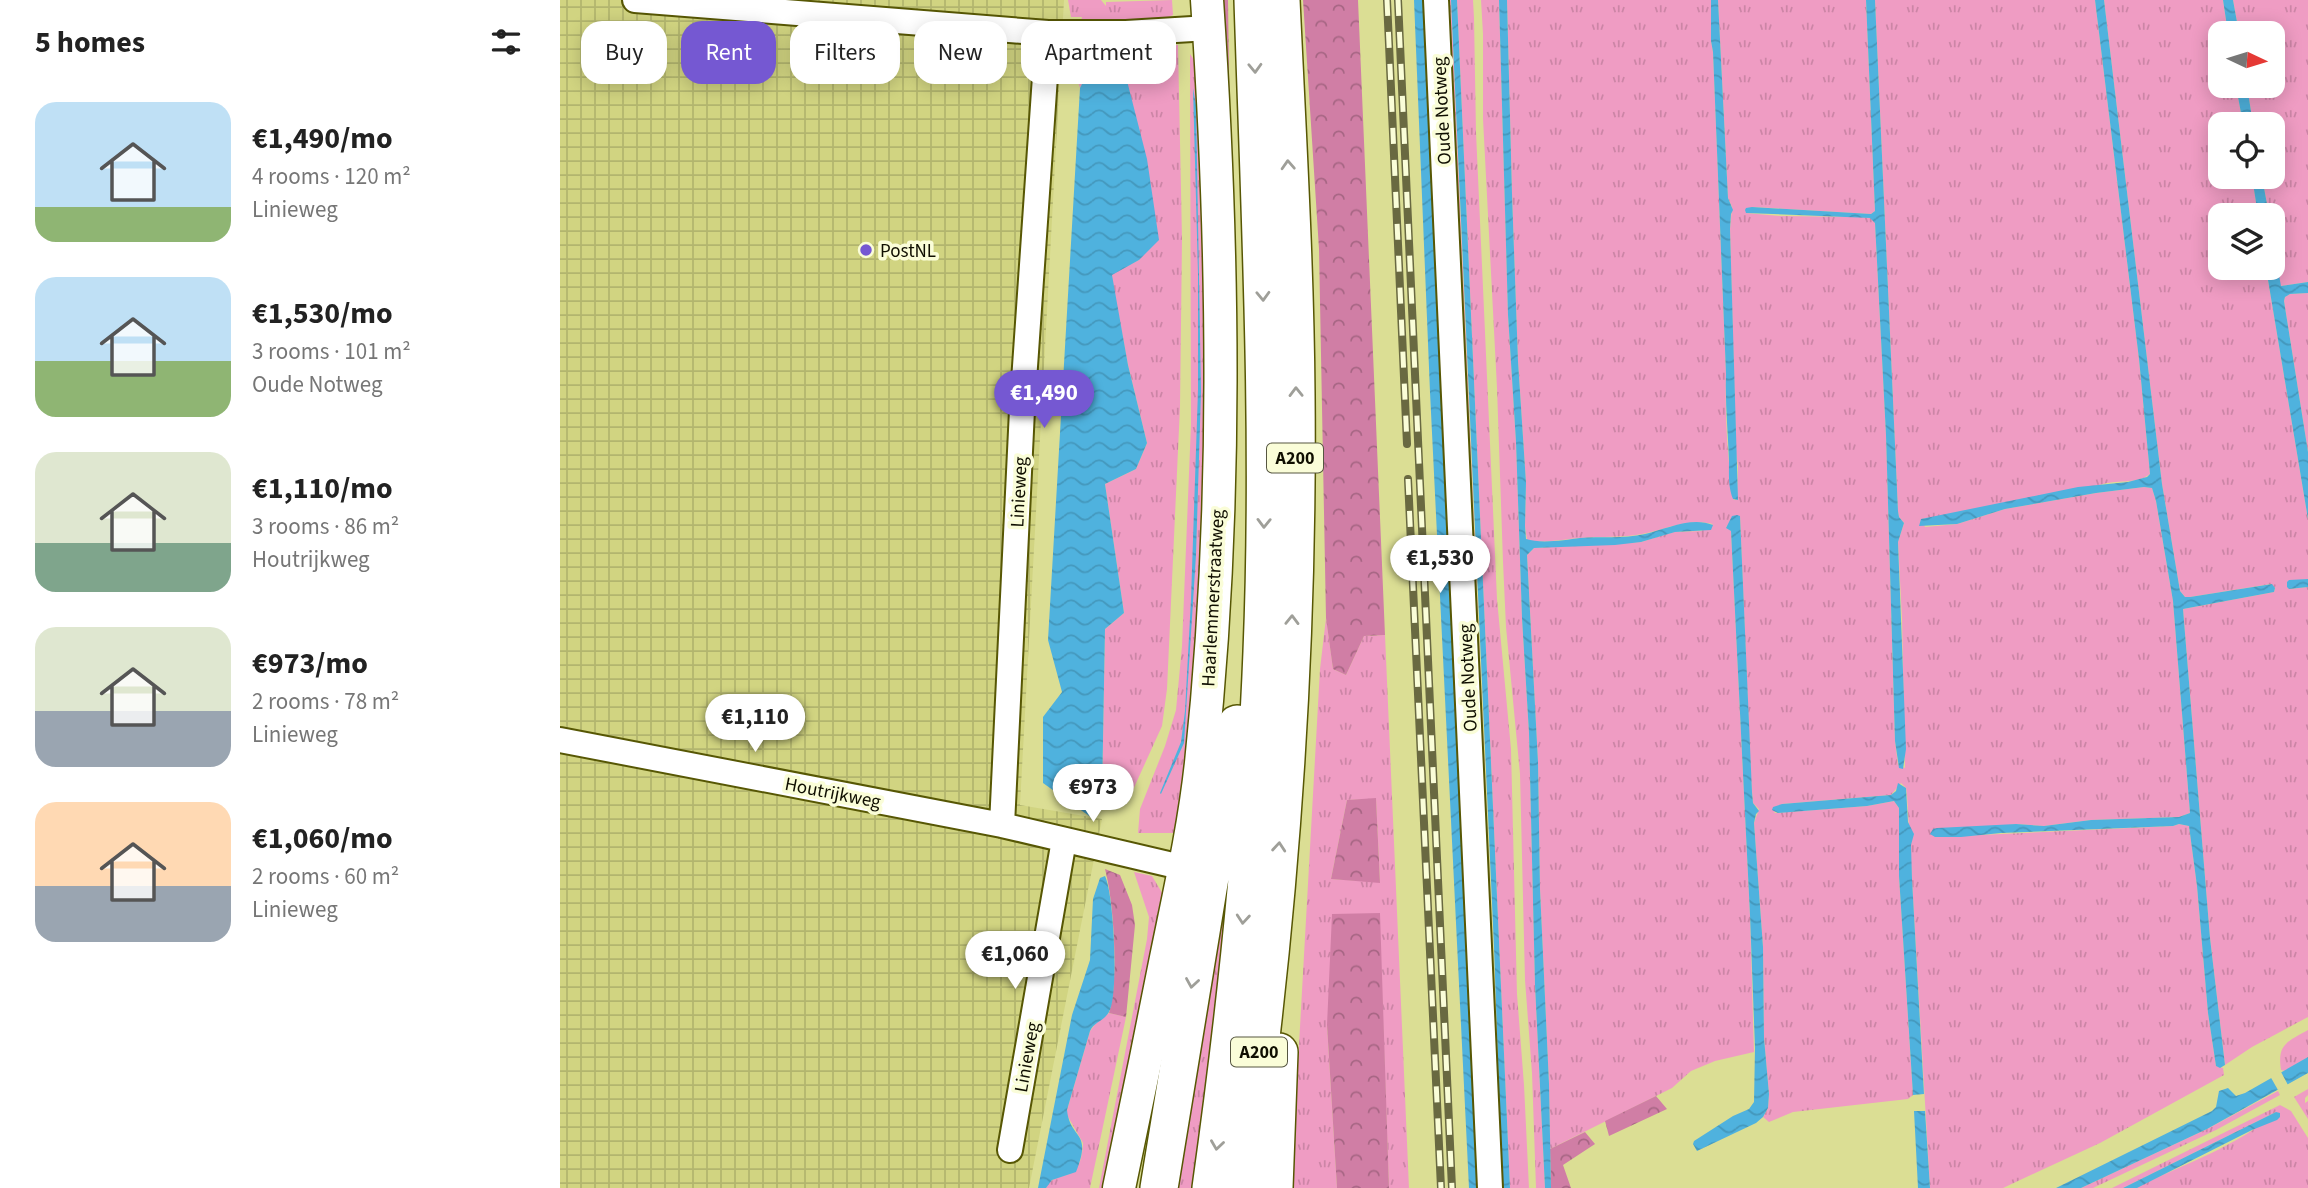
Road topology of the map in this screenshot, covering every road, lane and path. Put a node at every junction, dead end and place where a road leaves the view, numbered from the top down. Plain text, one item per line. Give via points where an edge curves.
1 (635, 0) edge
2 (1253, 0) edge
3 (1281, 0) edge
4 (1436, 0) edge
5 (1208, 14) edge
6 (1176, 21) edge
7 (1021, 31) edge
8 (1044, 84) edge
9 (1263, 582) junction
10 (560, 740) edge
11 (1002, 825) junction
12 (1064, 840) junction
13 (1185, 868) junction
14 (1274, 915) junction
15 (1010, 1150) dead end
16 (1119, 1188) edge
17 (1159, 1188) edge
18 (1211, 1188) edge
19 (1240, 1188) edge
20 (1274, 1188) edge
21 (1490, 1188) edge

1 - 7 street
2 -> 9 highway, A200 via 1265,365
14 -> 3 highway, A200 via 1292,643 1296,396
4 - 21 street, Oude Notweg
5 - 6 street
5 - 13 main road, Haarlemmerstraatweg via 1219,193 1218,509 1201,764
8 - 11 street, Linieweg via 1022,410
9 -> 17 highway, A200
9 -> 18 highway, A200 via 1255,779
10 - 11 street, Houtrijkweg
11 - 12 street
12 - 13 street
12 - 15 street, Linieweg
13 - 16 main road, Haarlemmerstraatweg
14 - 19 highway, A200
14 - 20 highway, A200 via 1279,1034

